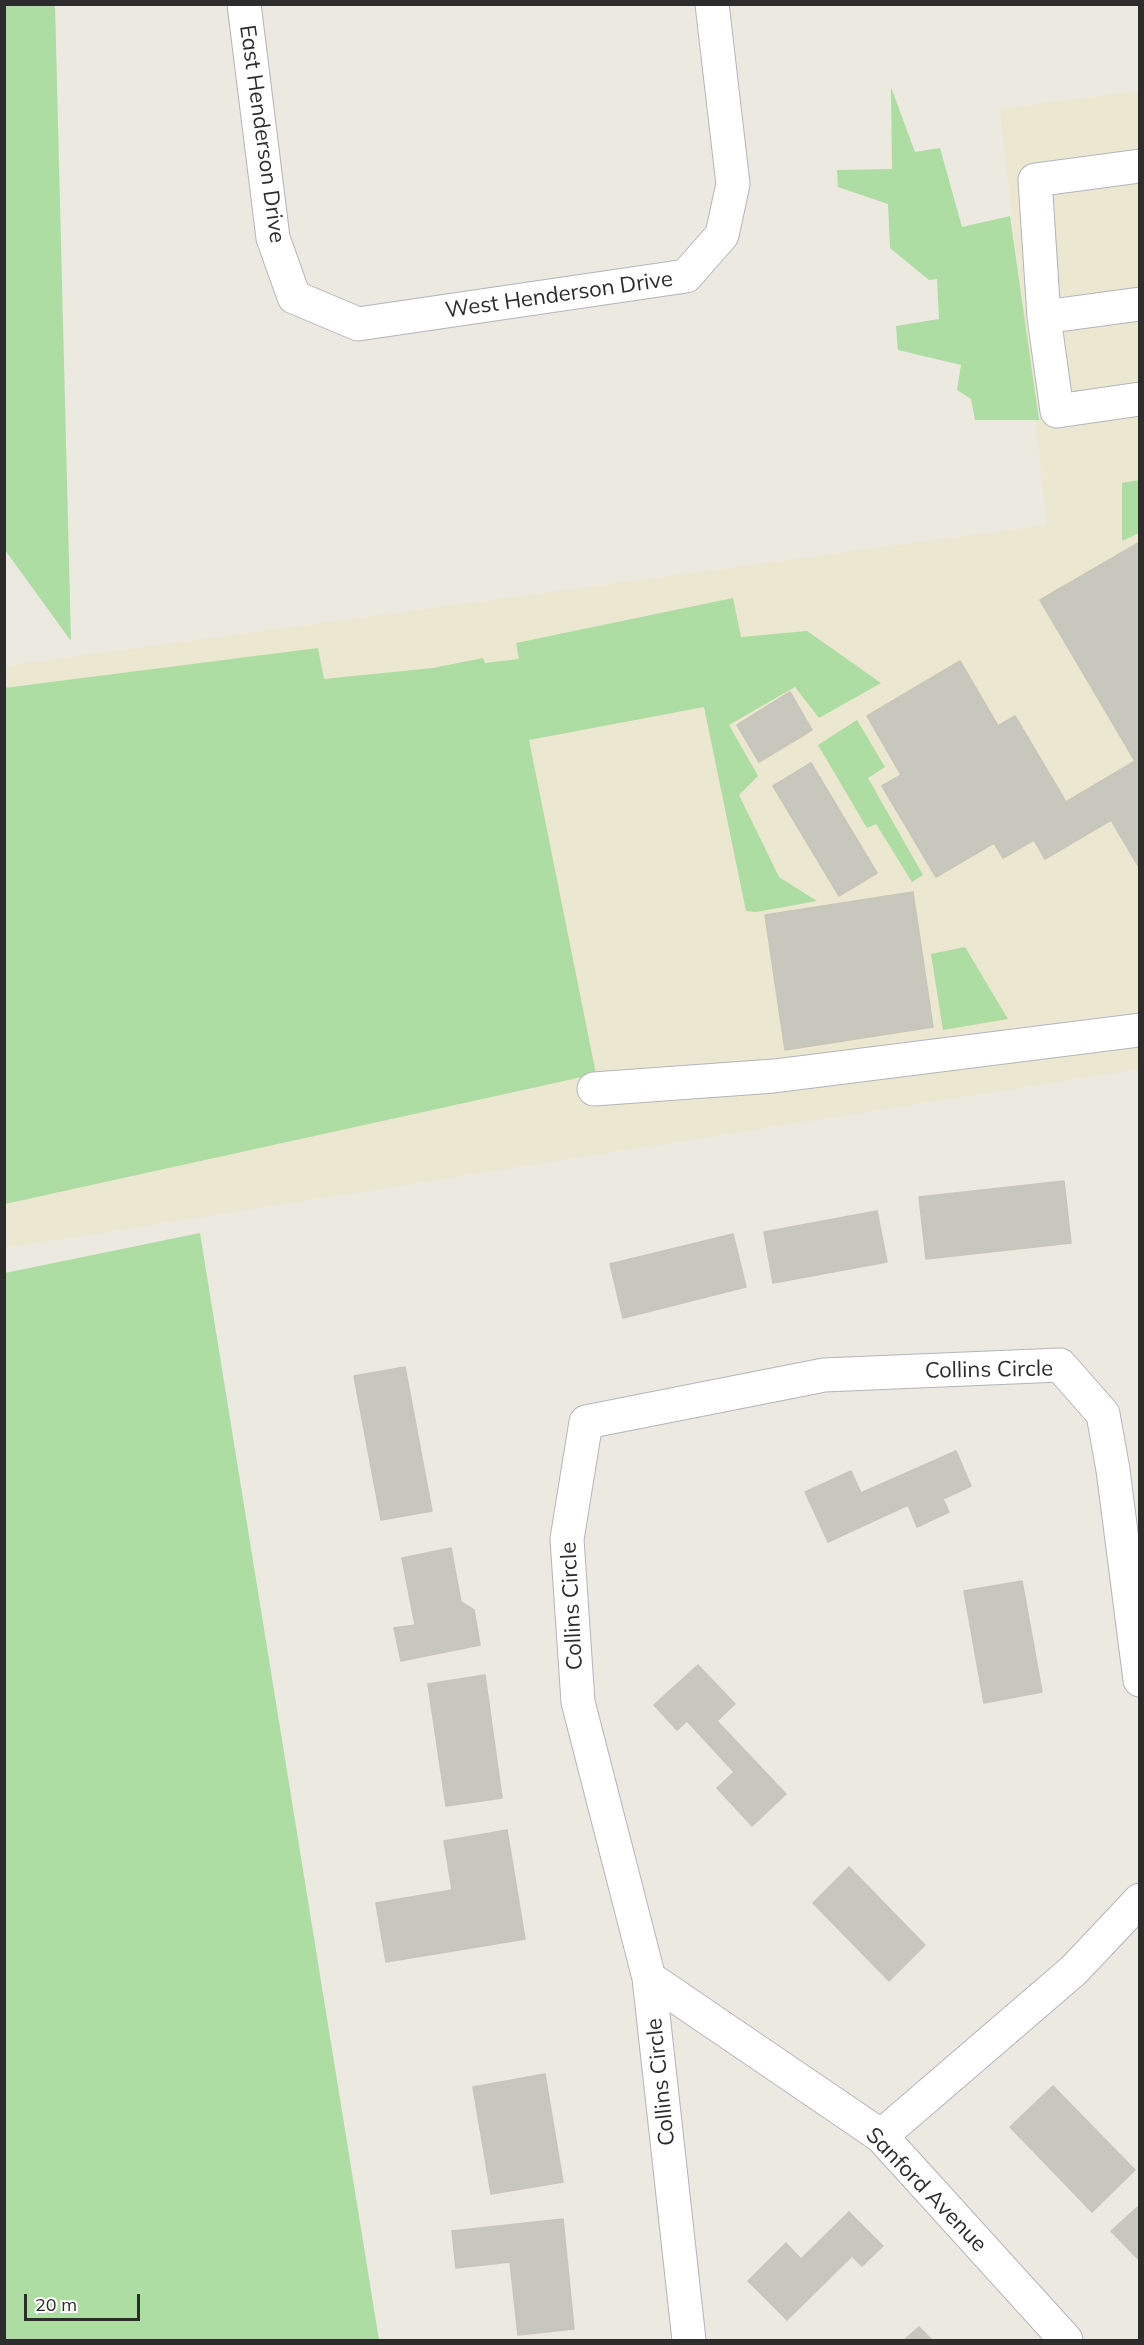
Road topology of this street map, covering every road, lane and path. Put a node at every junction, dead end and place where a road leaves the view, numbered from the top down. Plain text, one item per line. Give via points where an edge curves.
1 (244, 4) edge
2 (712, 4) edge
3 (1140, 166) edge
4 (294, 297) joint
5 (1140, 304) edge
6 (1044, 317) junction
7 (1140, 399) edge
8 (1140, 1030) edge
9 (594, 1089) dead end
10 (1140, 1680) edge
11 (1140, 1900) edge
12 (649, 1978) junction
13 (881, 2136) junction
14 (689, 2340) edge
15 (1066, 2340) edge

1 - 4 street, East Henderson Drive via 273,238
2 - 4 street, West Henderson Drive via 733,184 722,235 686,276 358,324
3 - 6 street via 1035,180
5 - 6 street
6 - 7 street via 1058,411
8 - 9 street via 774,1076
10 - 12 street, Collins Circle via 1103,1414 1060,1365 824,1375 586,1422 567,1539 578,1702
11 - 13 street via 1074,1970
12 - 13 street, Sanford Avenue
12 - 14 street, Collins Circle
13 - 15 street, Sanford Avenue

